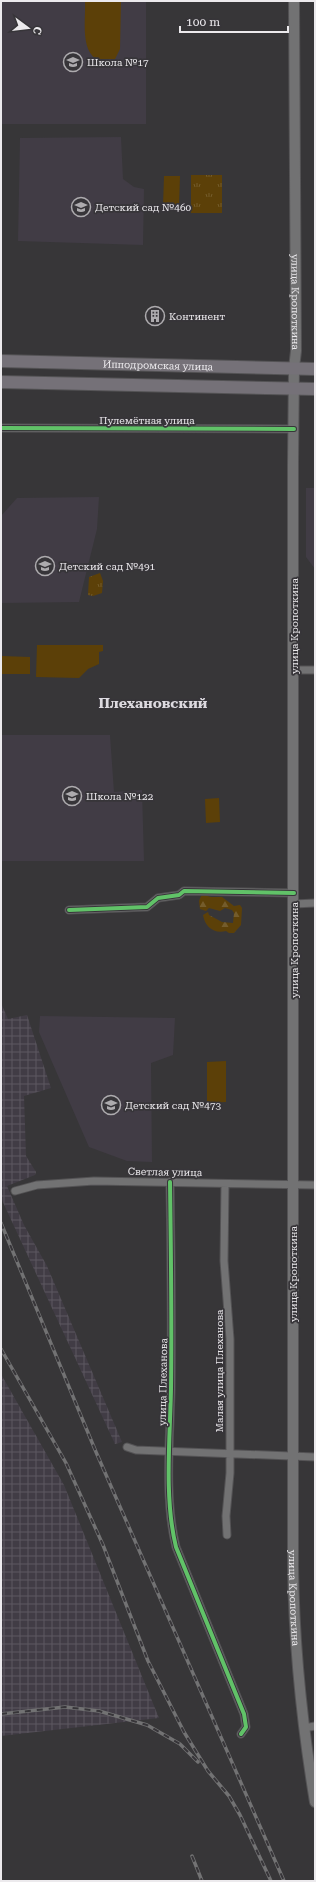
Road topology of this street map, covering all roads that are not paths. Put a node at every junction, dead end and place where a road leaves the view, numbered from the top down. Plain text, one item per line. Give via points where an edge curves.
1 (294, 1) edge
2 (1, 361) edge
3 (294, 368) junction
4 (315, 369) edge
5 (1, 382) edge
6 (294, 389) junction
7 (315, 389) edge
8 (1, 428) edge
9 (294, 429) junction
10 (294, 670) junction
11 (315, 670) edge
12 (294, 893) junction
13 (294, 904) junction
14 (315, 904) edge
15 (69, 910) dead end
16 (170, 1182) junction
17 (225, 1184) junction
18 (315, 1185) edge
19 (294, 1186) junction
20 (15, 1191) dead end
21 (127, 1447) dead end
22 (170, 1450) junction
23 (229, 1453) junction
24 (293, 1457) junction
25 (315, 1457) edge
26 (228, 1535) dead end
27 (315, 1726) edge
28 (304, 1728) junction
29 (241, 1734) dead end
30 (315, 1802) edge

1 - 3 main road, улица Кропоткина
2 - 3 highway, Ипподромская улица
3 - 4 highway, Ипподромская улица
3 - 6 main road, улица Кропоткина
5 - 6 highway, Ипподромская улица
6 - 7 highway, Ипподромская улица
6 - 9 main road, улица Кропоткина
8 - 9 street, Пулемётная улица
9 - 10 main road, улица Кропоткина
10 - 11 street
10 - 12 main road, улица Кропоткина
12 - 13 main road, улица Кропоткина
12 - 15 street via 184,891 179,895 158,898 147,907
13 - 14 street
13 - 19 main road, улица Кропоткина
16 - 17 street, Светлая улица
16 - 20 street, Светлая улица via 94,1181 36,1185
16 - 22 street, улица Плеханова
17 - 19 street, Светлая улица
17 - 23 street, Малая улица Плеханова via 224,1261 230,1339
18 - 19 street, Светлая улица
19 - 24 main road, улица Кропоткина
21 - 22 street via 136,1450
22 - 23 street
22 - 29 street, улица Плеханова via 174,1540 244,1714 246,1726
23 - 24 street
23 - 26 street, Малая улица Плеханова
24 - 25 street
24 - 28 main road, улица Кропоткина via 294,1614
27 - 28 street
28 - 30 main road, улица Кропоткина

